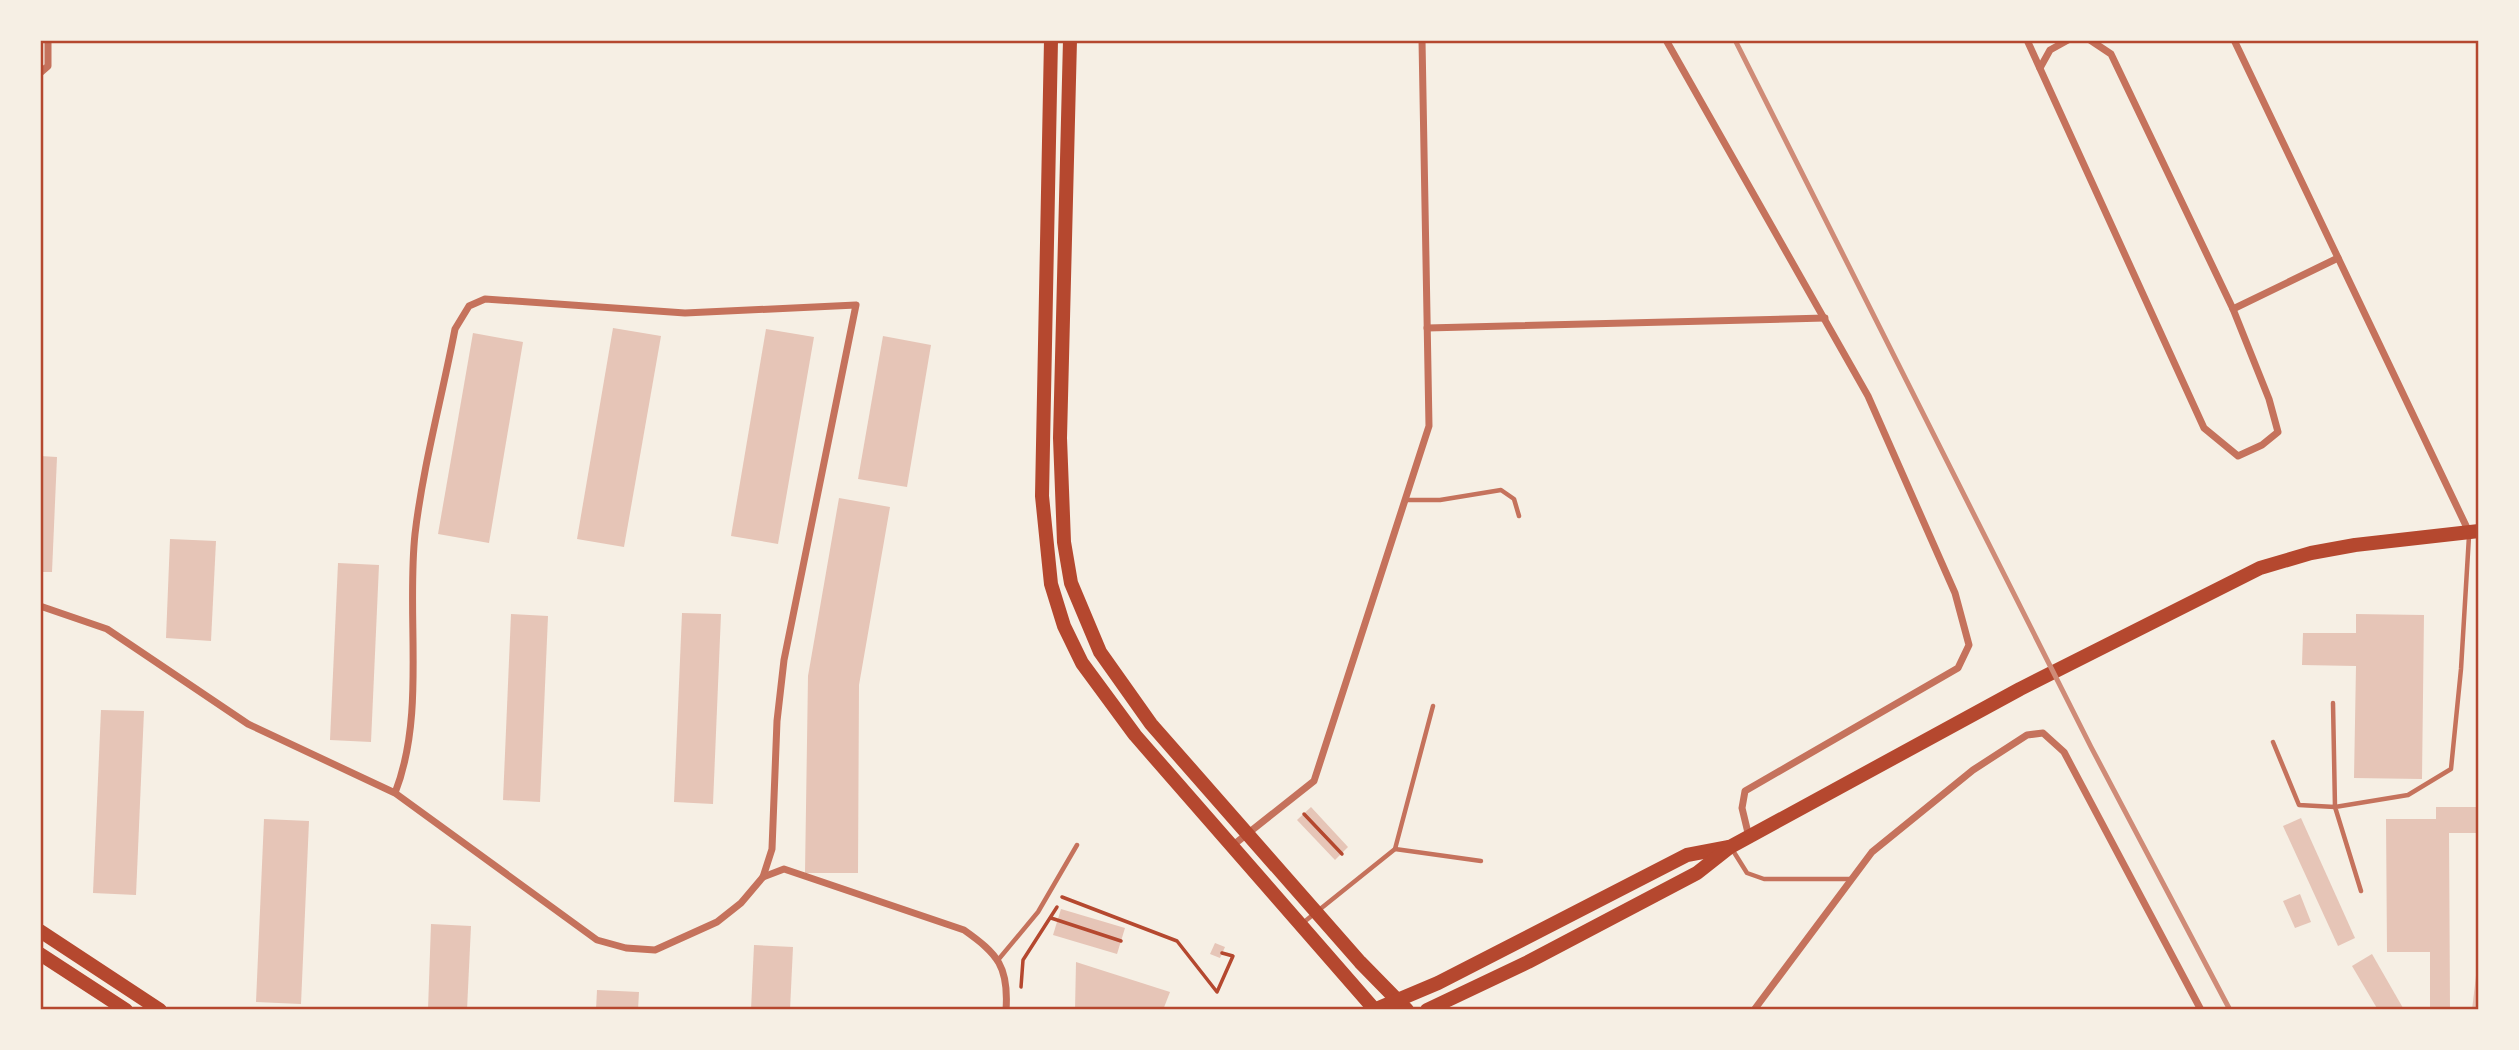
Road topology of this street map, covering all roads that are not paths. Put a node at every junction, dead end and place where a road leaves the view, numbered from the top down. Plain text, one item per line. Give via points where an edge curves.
1 (48, 40) edge
2 (1051, 40) edge
3 (1070, 40) edge
4 (1422, 40) edge
5 (1666, 40) edge
6 (2027, 40) edge
7 (2068, 40) edge
8 (2090, 40) edge
9 (2235, 40) edge
10 (2040, 68) junction
11 (40, 73) edge
12 (2338, 258) junction
13 (2233, 309) junction
14 (1825, 318) junction
15 (1427, 328) junction
16 (1405, 500) junction
17 (1519, 516) dead end
18 (2474, 532) edge
19 (40, 606) edge
20 (2333, 703) dead end
21 (1433, 706) dead end
22 (2273, 742) dead end
23 (395, 793) junction
24 (2335, 807) junction
25 (1247, 834) junction
26 (1749, 837) junction
27 (1077, 845) dead end
28 (1232, 846) junction
29 (1730, 847) junction
30 (1395, 849) junction
31 (1481, 861) dead end
32 (763, 877) junction
33 (1853, 879) junction
34 (2361, 891) dead end
35 (1316, 912) junction
36 (1301, 925) junction
37 (40, 932) edge
38 (40, 954) edge
39 (999, 960) junction
40 (1402, 1005) edge
41 (126, 1010) edge
42 (160, 1010) edge
43 (1006, 1010) edge
44 (1375, 1010) edge
45 (1427, 1010) edge
46 (1754, 1010) edge
47 (2202, 1010) edge

1 - 11 street via 48,66
2 - 28 main road via 1042,496 1051,584 1064,626 1106,698
3 - 25 main road via 1060,438 1064,542 1071,583 1095,642 1124,690
4 - 15 street
5 - 14 street
6 - 10 street
7 - 10 street via 2050,50
8 - 13 street via 2111,54
9 - 12 street
10 - 13 street via 2204,428 2238,456 2278,432
12 - 13 street
12 - 18 street
14 - 15 street
14 - 26 street via 1868,396 1944,568 1969,645 1958,668 1745,791 1742,808
15 - 16 street via 1429,426
16 - 17 lane via 1440,500 1501,490 1514,499
16 - 25 street via 1314,781
18 - 24 lane via 2451,769 2408,795
18 - 26 main road via 2355,545 2260,568 2020,689
19 - 23 street via 107,629 248,724
20 - 24 lane
21 - 30 lane
22 - 24 lane via 2299,805
23 - 32 street via 550,909 597,940 626,948 655,950 692,936 733,909
23 - 32 street via 410,733 415,534 455,330 469,306 485,299 685,313 856,305 784,660 772,849
24 - 34 lane
25 - 28 street
25 - 35 main road
26 - 29 main road
27 - 39 lane via 1038,912
28 - 36 main road
29 - 33 lane via 1747,873 1764,879
29 - 40 main road via 1687,855
29 - 45 main road via 1674,886
30 - 31 lane
30 - 35 lane
32 - 39 street via 784,869 954,926 988,946
33 - 46 street
33 - 47 street via 1872,852 1973,770 2027,735 2043,733 2064,752
35 - 36 lane
35 - 40 main road
36 - 44 main road
37 - 42 main road
38 - 41 main road
39 - 43 street via 1006,975
40 - 44 main road

